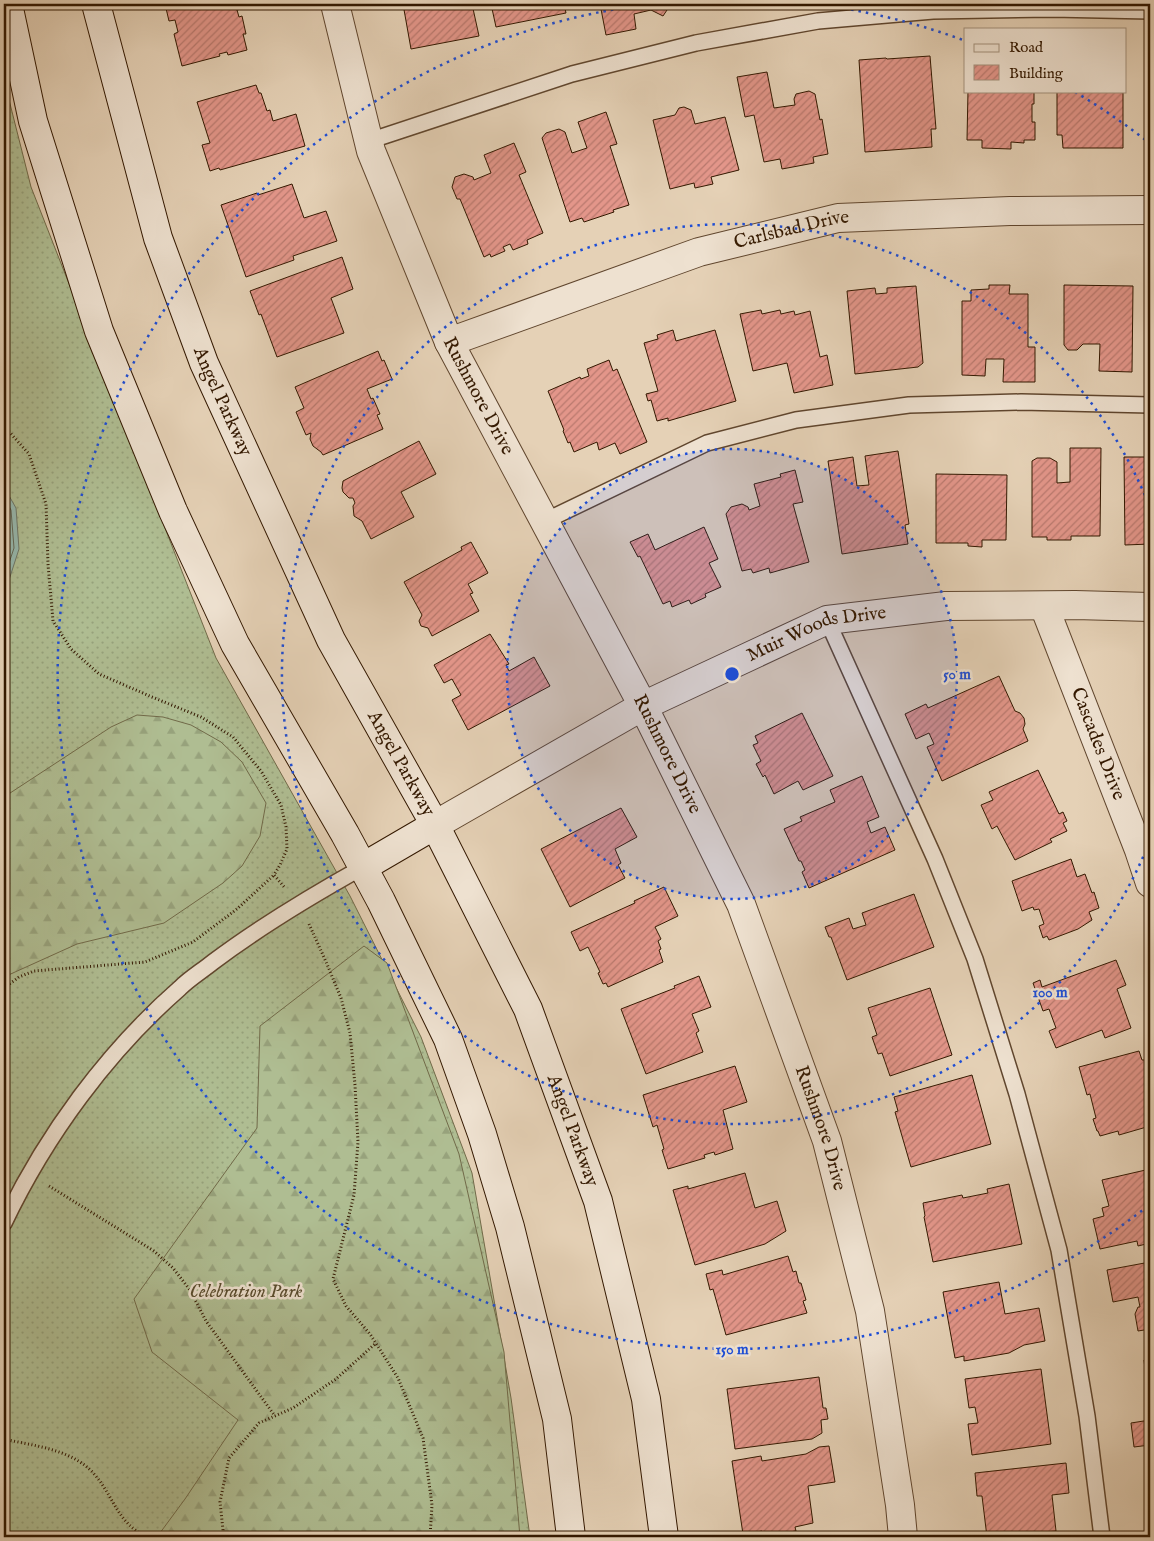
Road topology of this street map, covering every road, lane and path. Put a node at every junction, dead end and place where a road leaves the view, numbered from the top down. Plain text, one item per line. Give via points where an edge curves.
1 (8, 4) edge
2 (96, 4) edge
3 (335, 4) edge
4 (1150, 11) edge
5 (369, 141) junction
6 (1150, 210) edge
7 (449, 342) junction
8 (1150, 405) edge
9 (545, 521) junction
10 (1044, 606) junction
11 (1150, 607) edge
12 (826, 620) junction
13 (644, 706) junction
14 (435, 825) junction
15 (363, 867) junction
16 (274, 875) dead end
17 (1150, 883) edge
18 (4, 988) edge
19 (30, 1174) junction
20 (4, 1223) edge
21 (376, 1344) dead end
22 (275, 1416) junction
23 (4, 1439) edge
24 (148, 1537) edge
25 (222, 1537) edge
26 (571, 1537) edge
27 (664, 1537) edge
28 (903, 1537) edge
29 (1102, 1537) edge

1 - 15 street via 33,121 99,331 173,511 235,644
2 - 14 street, Angel Parkway via 158,238 204,363 331,640
3 - 5 street, Rushmore Drive
4 - 5 lane via 933,11 818,21 696,43 572,74
5 - 7 street, Rushmore Drive
6 - 7 street, Carlsbad Drive via 1010,211 838,218 699,252
7 - 9 street, Rushmore Drive
8 - 9 lane via 1021,402 909,405 796,420 707,443
9 - 13 street, Rushmore Drive
10 - 11 street, Muir Woods Drive
10 - 12 street, Muir Woods Drive via 946,606
10 - 17 street, Cascades Drive
12 - 13 street, Muir Woods Drive
12 - 29 lane via 935,859 976,958 1017,1094 1059,1250 1088,1416
13 - 14 street, Muir Woods Drive
13 - 28 street, Rushmore Drive via 741,904 827,1141 870,1311
14 - 15 street, Muir Woods Drive
14 - 27 street, Angel Parkway via 528,1009 598,1201 646,1399
15 - 19 lane via 298,904 181,987 111,1059 74,1106
15 - 26 street via 448,1039 482,1134 510,1227 557,1420
16 - 18 path via 237,909 193,942 145,962 34,972 19,977
19 - 20 lane
19 - 22 path via 154,1251 173,1268 212,1329
21 - 22 path via 336,1379
22 - 25 path via 259,1423 229,1458 220,1502
23 - 24 path via 55,1451 76,1460 94,1474 120,1516

